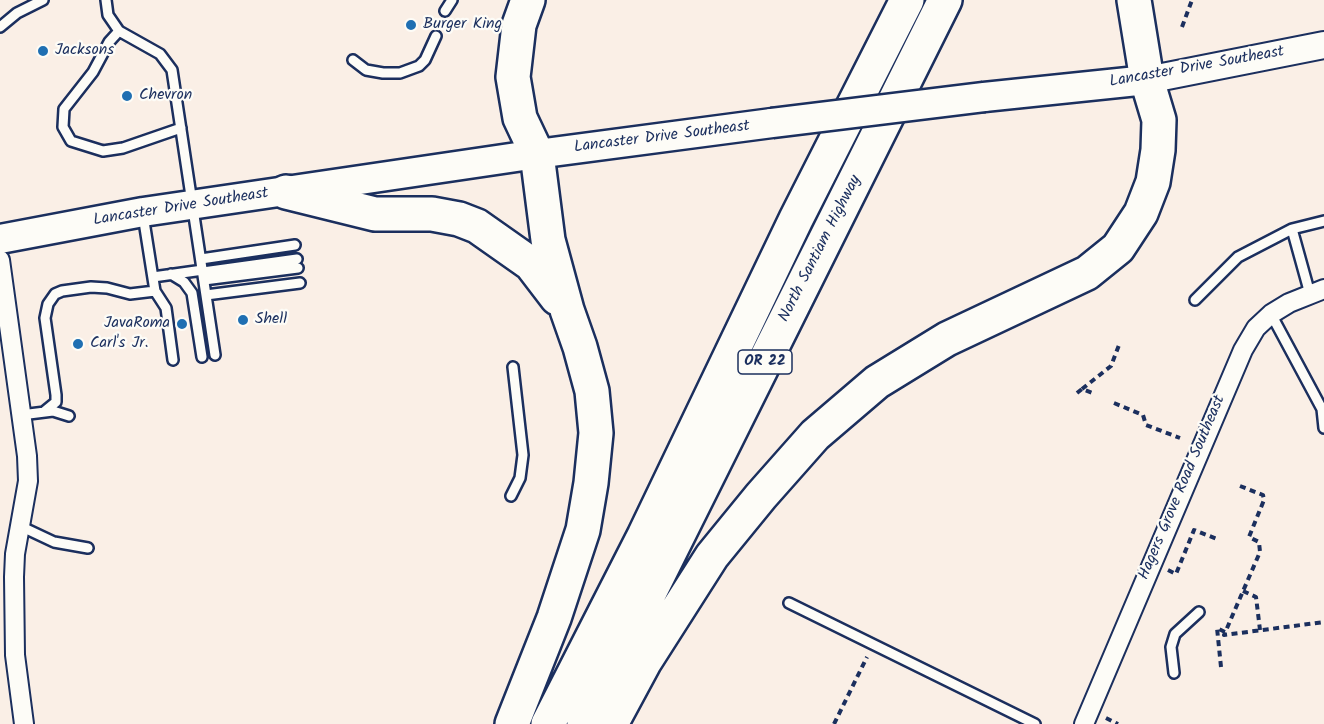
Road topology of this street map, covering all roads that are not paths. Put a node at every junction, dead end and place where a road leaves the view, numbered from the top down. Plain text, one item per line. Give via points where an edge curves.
1 (43, 0) edge
2 (106, 0) edge
3 (452, 0) edge
4 (528, 0) edge
5 (906, 0) edge
6 (945, 0) edge
7 (1134, 0) edge
8 (445, 10) dead end
9 (0, 27) edge
10 (119, 31) junction
11 (436, 36) dead end
12 (1324, 45) edge
13 (353, 60) dead end
14 (1147, 80) junction
15 (181, 128) junction
16 (537, 154) junction
17 (286, 192) junction
18 (194, 206) junction
19 (143, 212) junction
20 (1324, 221) edge
21 (1292, 230) junction
22 (0, 239) edge
23 (295, 245) dead end
24 (201, 259) junction
25 (0, 260) edge
26 (297, 263) dead end
27 (171, 274) junction
28 (203, 274) junction
29 (153, 277) junction
30 (300, 283) dead end
31 (155, 291) junction
32 (1317, 291) edge
33 (206, 295) junction
34 (1195, 300) dead end
35 (567, 310) junction
36 (1271, 314) junction
37 (215, 355) dead end
38 (202, 357) dead end
39 (173, 360) dead end
40 (513, 367) dead end
41 (45, 411) junction
42 (21, 415) junction
43 (69, 416) dead end
44 (1324, 428) edge
45 (511, 496) dead end
46 (20, 526) junction
47 (88, 548) dead end
48 (789, 603) dead end
49 (1199, 612) dead end
50 (7, 656) edge
51 (1174, 673) dead end
52 (24, 724) edge
53 (512, 724) edge
54 (549, 724) edge
55 (584, 724) edge
56 (611, 724) edge
57 (1035, 724) edge
58 (1084, 724) edge

1 - 9 lane
2 - 10 lane via 108,15
3 - 8 lane
4 - 16 highway via 519,25 513,77 520,118
5 - 54 highway, North Santiam Highway / OR 22
6 - 55 highway, North Santiam Highway / OR 22
7 - 14 highway
10 - 15 lane via 160,54 172,70
10 - 15 lane via 64,109 63,127 71,141 103,151
11 - 13 lane via 424,60 400,73 366,70
12 - 14 main road, Lancaster Drive Southeast
14 - 16 main road, Lancaster Drive Southeast, bridge
14 - 56 highway via 1159,120 1153,182 1141,213 1118,248 1087,273 917,357 877,382 815,435 712,556
15 - 18 lane
16 - 17 main road, Lancaster Drive Southeast
16 - 35 highway via 545,224
17 - 18 main road, Lancaster Drive Southeast
17 - 35 highway via 375,214 432,214 477,226 531,264
18 - 19 main road, Lancaster Drive Southeast
18 - 24 lane
19 - 22 main road, Lancaster Drive Southeast
19 - 29 lane
20 - 21 lane
21 - 32 lane
21 - 34 lane via 1238,257
23 - 24 lane
24 - 28 lane
25 - 42 street
26 - 28 lane
27 - 28 lane
27 - 29 lane
27 - 38 lane via 192,293
28 - 33 lane
29 - 31 lane
30 - 33 lane
31 - 39 lane via 166,308
31 - 41 lane via 130,294 100,286 62,291 52,298 45,318 56,402
32 - 36 street, Hagers Grove Road Southeast
33 - 37 lane
35 - 53 highway via 592,392 596,433 591,483 583,530 554,618
36 - 44 lane via 1322,409
36 - 58 street, Hagers Grove Road Southeast via 1256,328 1243,350
40 - 45 lane via 523,455 520,478
41 - 42 lane
41 - 43 lane
42 - 46 street via 28,481
46 - 47 lane via 54,542
46 - 50 street
48 - 57 lane
49 - 51 lane via 1175,634 1171,647
50 - 52 street

